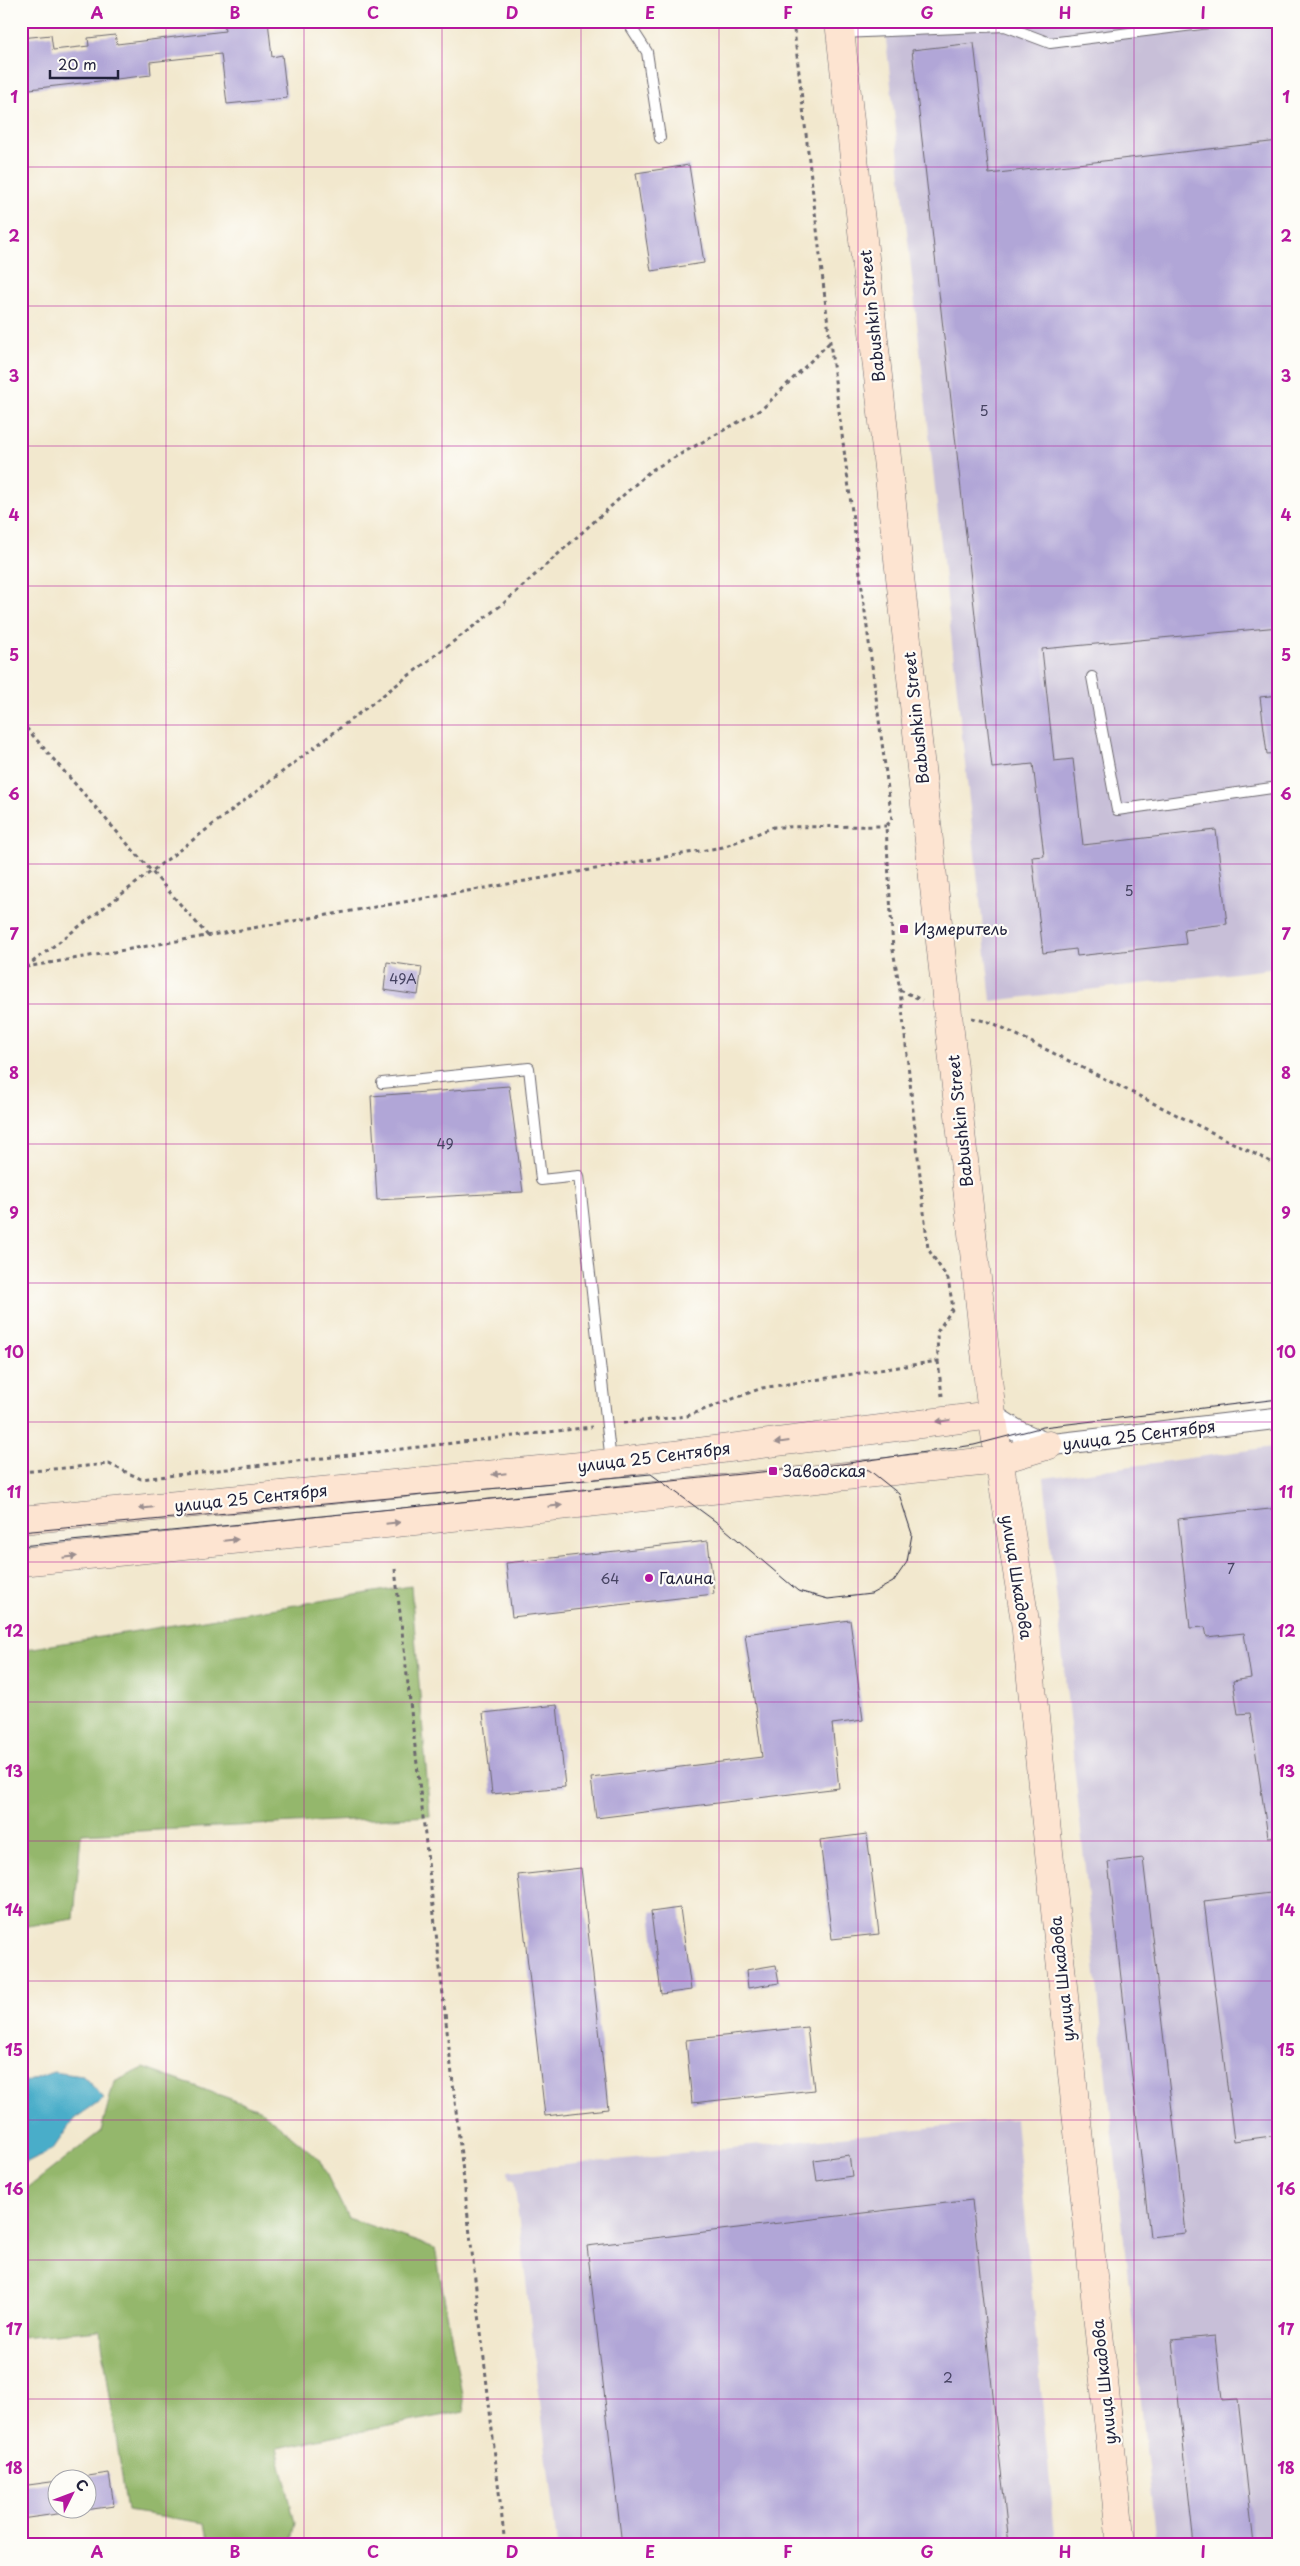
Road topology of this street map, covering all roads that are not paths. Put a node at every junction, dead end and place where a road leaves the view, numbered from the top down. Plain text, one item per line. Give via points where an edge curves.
1 (627, 21) edge
2 (1225, 21) edge
3 (840, 27) edge
4 (660, 138) dead end
5 (1092, 677) dead end
6 (1279, 787) edge
7 (382, 1083) dead end
8 (992, 1415) junction
9 (1279, 1418) edge
10 (1049, 1445) junction
11 (999, 1460) junction
12 (611, 1463) junction
13 (21, 1520) edge
14 (21, 1562) edge
15 (1121, 2545) edge

1 - 4 lane via 647,52
2 - 3 lane via 1050,43 1005,26
3 - 8 main road, Babushkin Street
5 - 6 lane via 1117,810
7 - 12 lane via 529,1068 541,1180 579,1176
8 - 10 street, улица 25 Сентября
8 - 11 main road, улица Шкадова
8 -> 12 main road, улица 25 Сентября
9 - 10 street, улица 25 Сентября
10 - 11 main road
14 -> 11 main road
11 - 15 main road, улица Шкадова via 1026,1631
12 -> 13 main road, улица 25 Сентября

